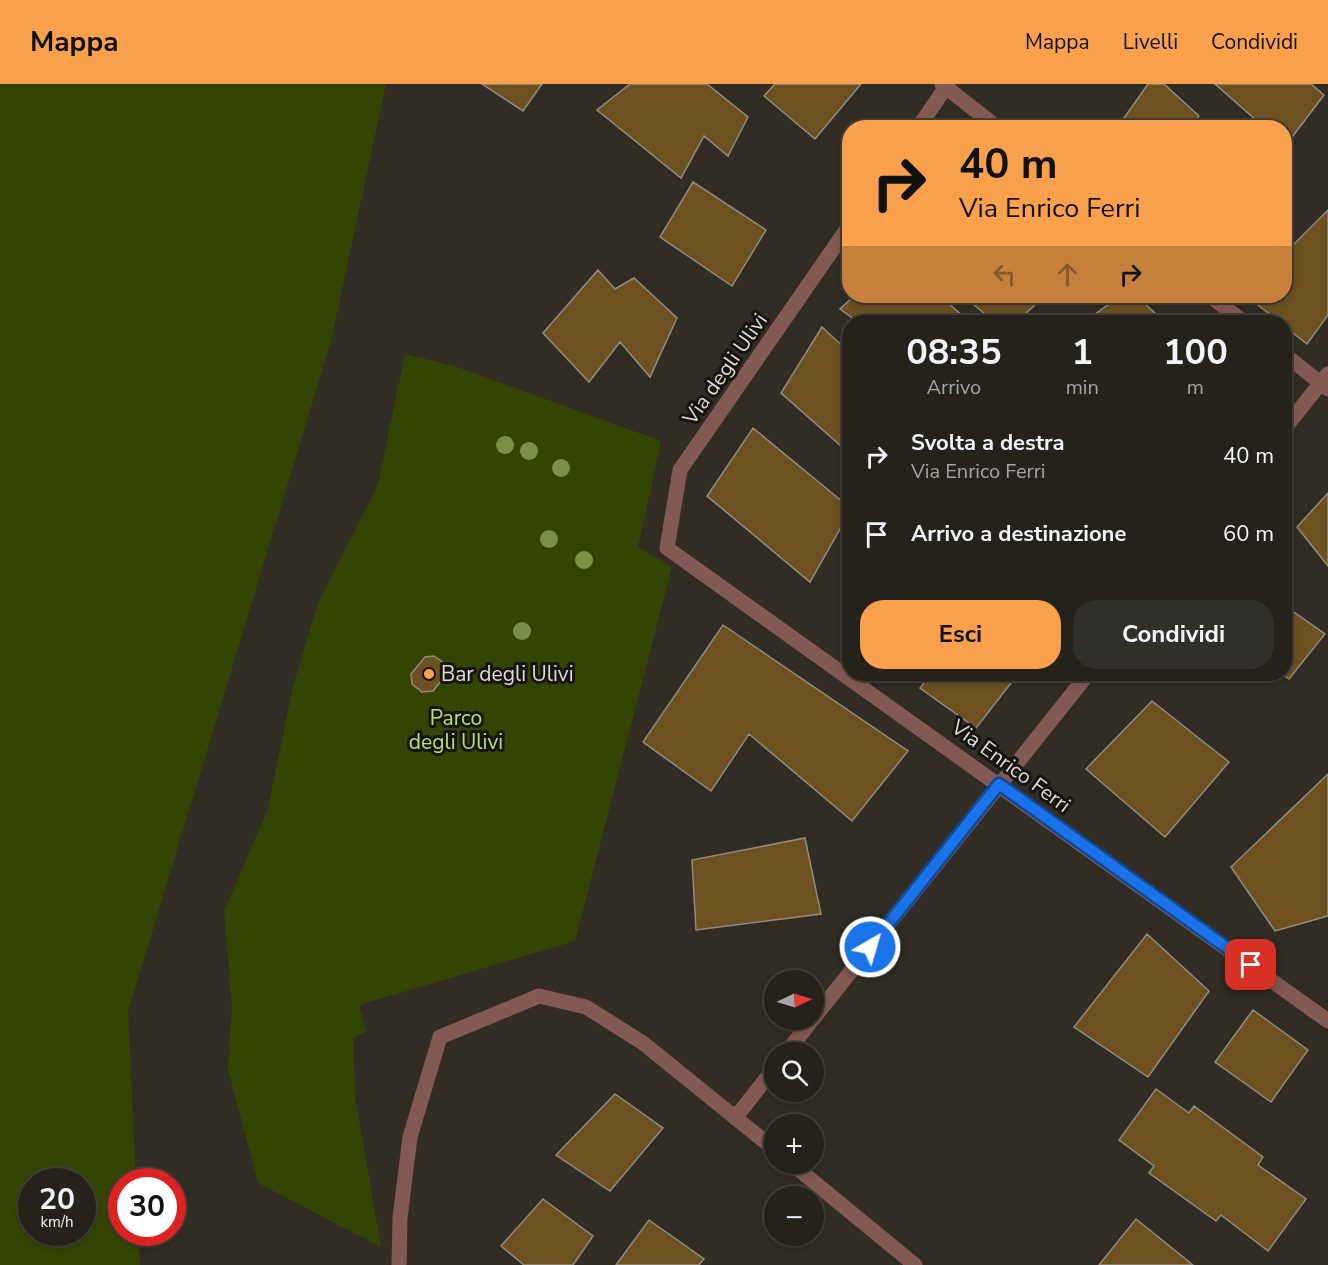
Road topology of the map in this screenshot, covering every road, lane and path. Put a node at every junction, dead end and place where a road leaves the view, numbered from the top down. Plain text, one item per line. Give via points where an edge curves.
1 (945, 85) edge
2 (923, 120) edge
3 (988, 120) edge
4 (842, 236) edge
5 (1219, 303) edge
6 (1235, 315) edge
7 (1292, 359) edge
8 (1326, 382) edge
9 (1292, 420) edge
10 (667, 548) joint
11 (842, 672) edge
12 (854, 681) edge
13 (1082, 681) edge
14 (999, 784) junction
15 (824, 1006) edge
16 (1328, 1021) edge
17 (805, 1030) edge
18 (795, 1042) edge
19 (764, 1082) edge
20 (735, 1118) junction
21 (764, 1141) edge
22 (804, 1174) edge
23 (399, 1265) edge
24 (915, 1265) edge

1 - 2 street
1 - 3 street
4 - 10 street, Via degli Ulivi via 680,470
5 - 6 street
7 - 8 street
8 - 9 street
10 - 11 street, Via Enrico Ferri
12 - 14 street, Via Enrico Ferri
13 - 14 street
14 - 15 street
14 - 16 street, Via Enrico Ferri
17 - 18 street
19 - 20 street
20 - 21 street
20 - 23 street via 643,1043 586,1007 539,996 440,1037 410,1137
22 - 24 street

